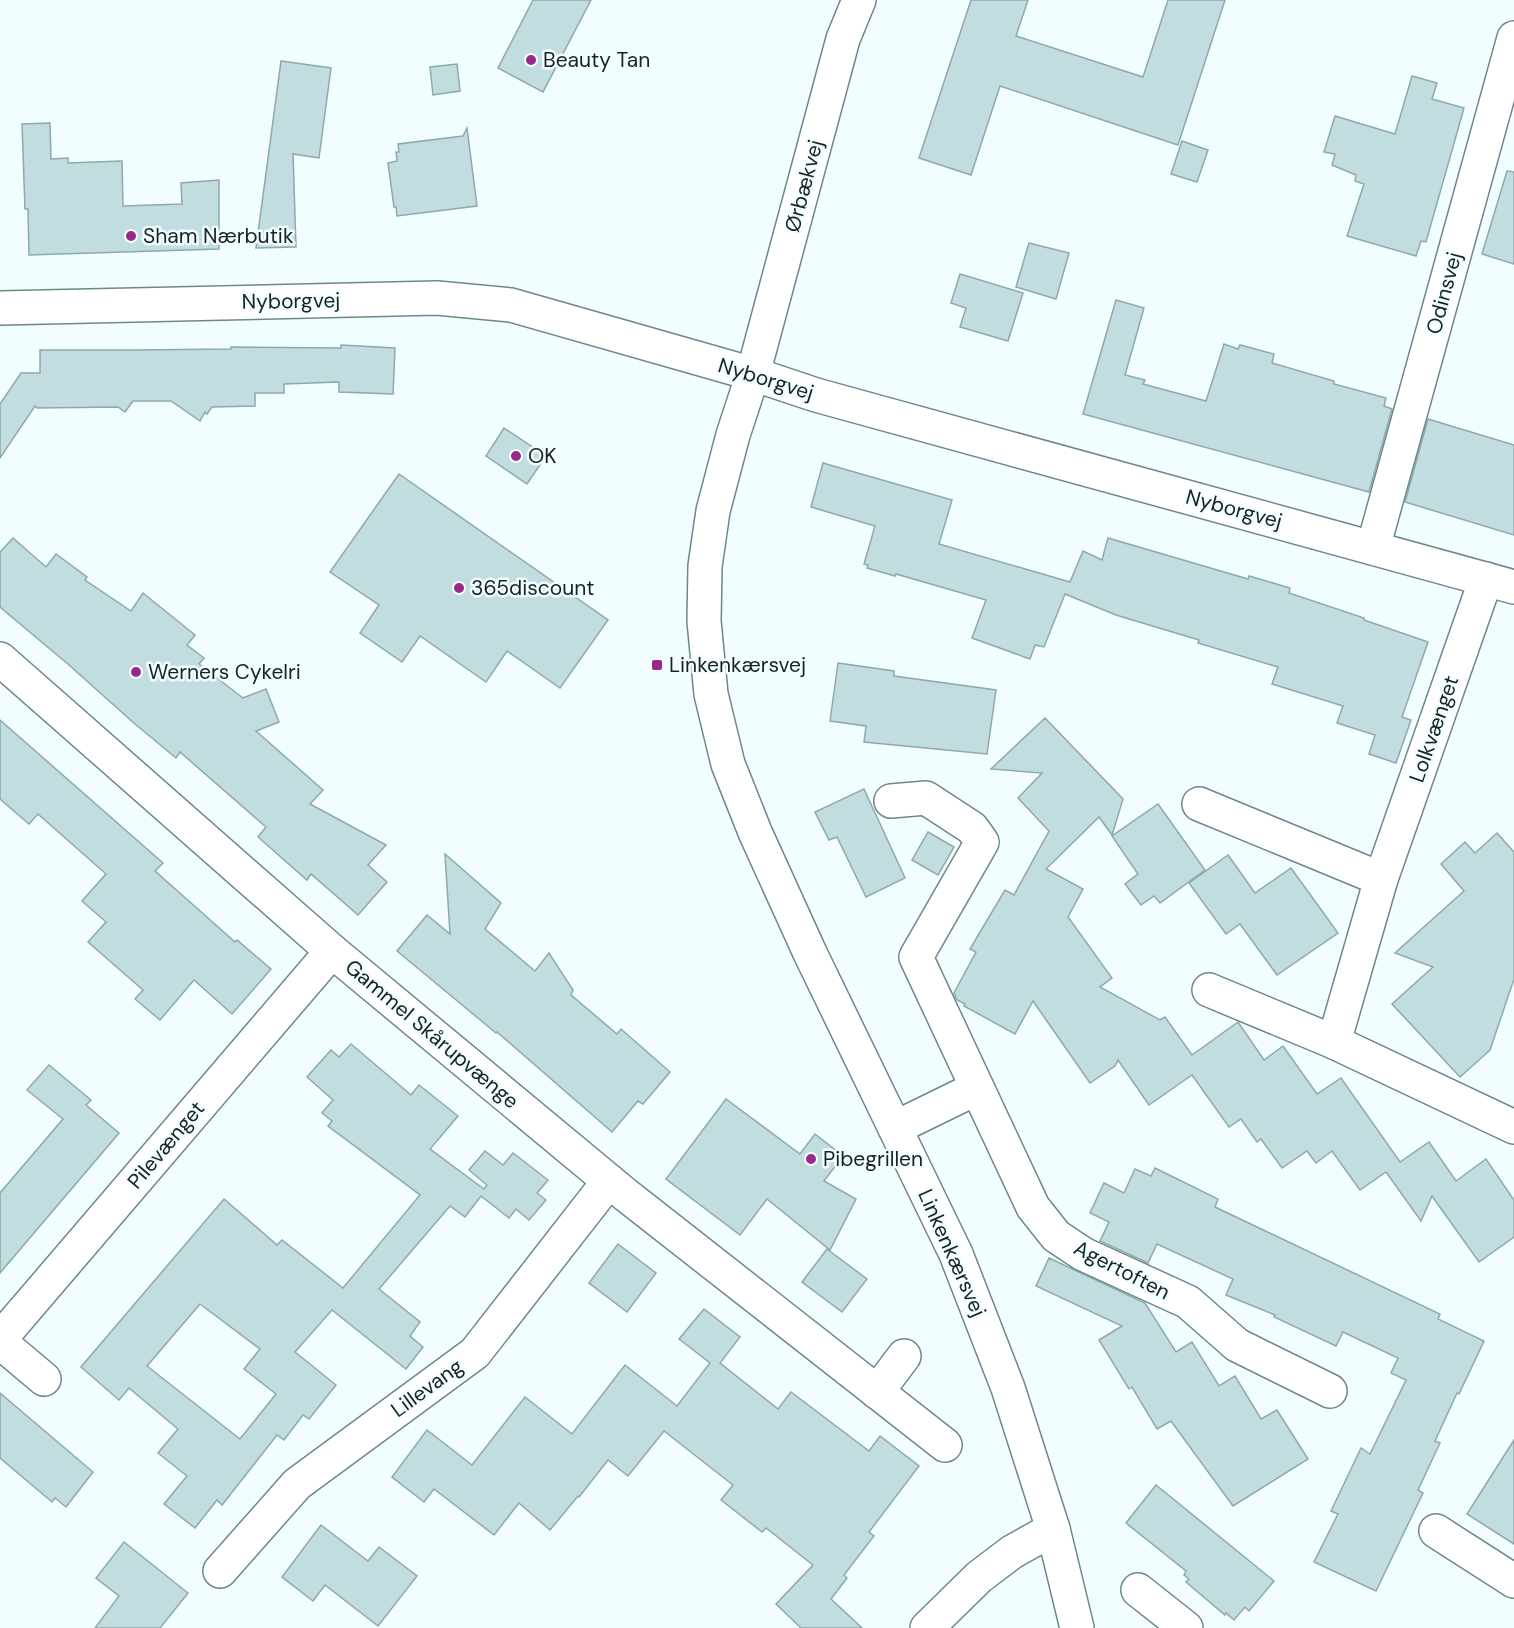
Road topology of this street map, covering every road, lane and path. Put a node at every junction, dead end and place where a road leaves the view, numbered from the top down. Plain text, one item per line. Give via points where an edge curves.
1 (859, 0) edge
2 (1514, 38) edge
3 (1503, 119) edge
4 (0, 308) edge
5 (753, 374) junction
6 (1374, 548) junction
7 (1500, 583) edge
8 (0, 659) edge
9 (891, 801) dead end
10 (1199, 804) dead end
11 (1382, 879) junction
12 (332, 951) junction
13 (1209, 990) dead end
14 (1334, 1042) junction
15 (977, 1088) junction
16 (1514, 1127) edge
17 (895, 1128) junction
18 (609, 1180) junction
19 (0, 1341) edge
20 (904, 1356) dead end
21 (44, 1379) dead end
22 (1330, 1391) dead end
23 (877, 1392) junction
24 (945, 1445) dead end
25 (1053, 1529) junction
26 (1436, 1531) dead end
27 (220, 1570) dead end
28 (1514, 1581) edge
29 (1138, 1590) dead end
30 (927, 1628) edge
31 (1077, 1628) edge
32 (1186, 1628) edge

1 - 5 street, Ørbækvej via 843,39
2 - 3 street, Odinsvej
3 - 6 street, Odinsvej
4 - 5 street, Nyborgvej via 437,298 511,305
5 - 6 street, Nyborgvej via 816,395
5 - 17 street, Linkenkærsvej via 715,501 705,566 704,621 711,693 728,764 755,832
6 - 7 street, Nyborgvej
7 - 11 street, Lolkvænget
8 - 12 street, Gammel Skårupvænge
9 - 15 street, Agertoften via 926,798 972,828 982,842 916,957
10 - 11 street
11 - 14 street, Lolkvænget
12 - 18 street, Gammel Skårupvænge
12 - 19 street, Pilevænget
13 - 14 street
14 - 16 street
15 - 17 street
15 - 22 street, Agertoften via 1033,1207 1056,1236 1083,1254 1188,1302 1237,1345
17 - 25 street, Linkenkærsvej via 956,1254 1008,1388
18 - 23 street, Gammel Skårupvænge
18 - 27 street, Lillevang via 475,1353 297,1484
19 - 21 street, Pilevænget
20 - 23 street
23 - 24 street, Gammel Skårupvænge
25 - 30 street via 1012,1552 979,1577
25 - 31 street, Linkenkærsvej
26 - 28 street
29 - 32 street

